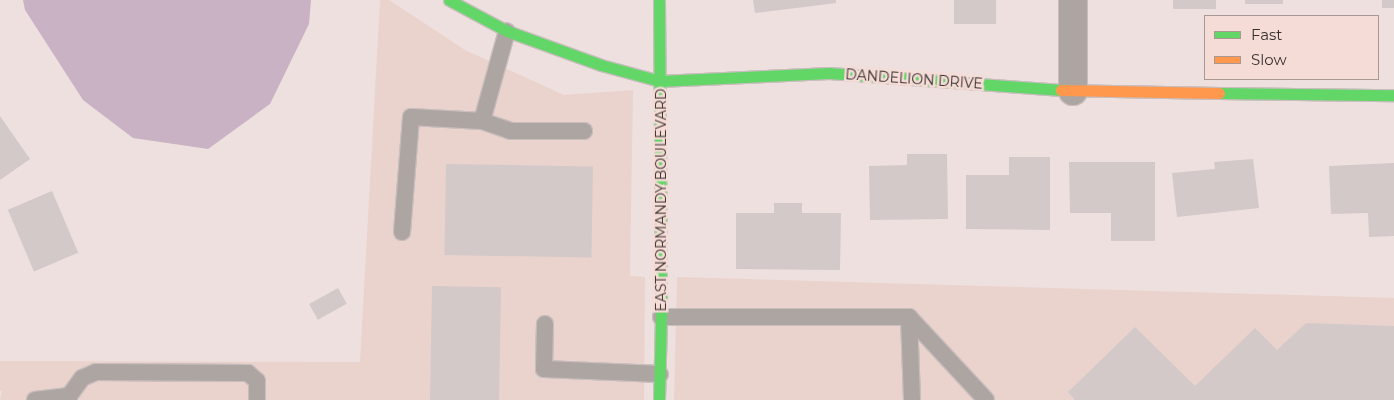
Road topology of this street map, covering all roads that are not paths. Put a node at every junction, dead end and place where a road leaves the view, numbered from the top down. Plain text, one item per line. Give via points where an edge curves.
1 (449, 0) edge
2 (659, 0) edge
3 (1074, 0) edge
4 (507, 31) junction
5 (660, 81) junction
6 (1073, 91) junction
7 (1394, 96) edge
8 (482, 121) junction
9 (584, 131) dead end
10 (402, 232) dead end
11 (661, 317) junction
12 (909, 317) junction
13 (545, 324) dead end
14 (660, 374) junction
15 (69, 398) edge
16 (35, 400) edge
17 (257, 400) edge
18 (659, 400) edge
19 (912, 400) edge
20 (986, 400) edge

1 - 4 street, DANDELION DRIVE
2 - 5 street, EAST NORMANDY BOULEVARD
3 - 6 street
4 - 5 street, DANDELION DRIVE via 601,65
4 - 8 lane
5 - 6 street, DANDELION DRIVE via 829,73
5 - 11 street, EAST NORMANDY BOULEVARD
6 - 7 street, DANDELION DRIVE
8 - 9 lane via 511,131
8 - 10 lane via 410,117
11 - 12 lane
11 - 14 street, EAST NORMANDY BOULEVARD
12 - 19 lane
12 - 20 lane
13 - 14 lane via 544,369
14 - 18 street, EAST NORMANDY BOULEVARD
15 - 16 lane
15 - 17 lane via 82,378 96,372 248,373 257,381

